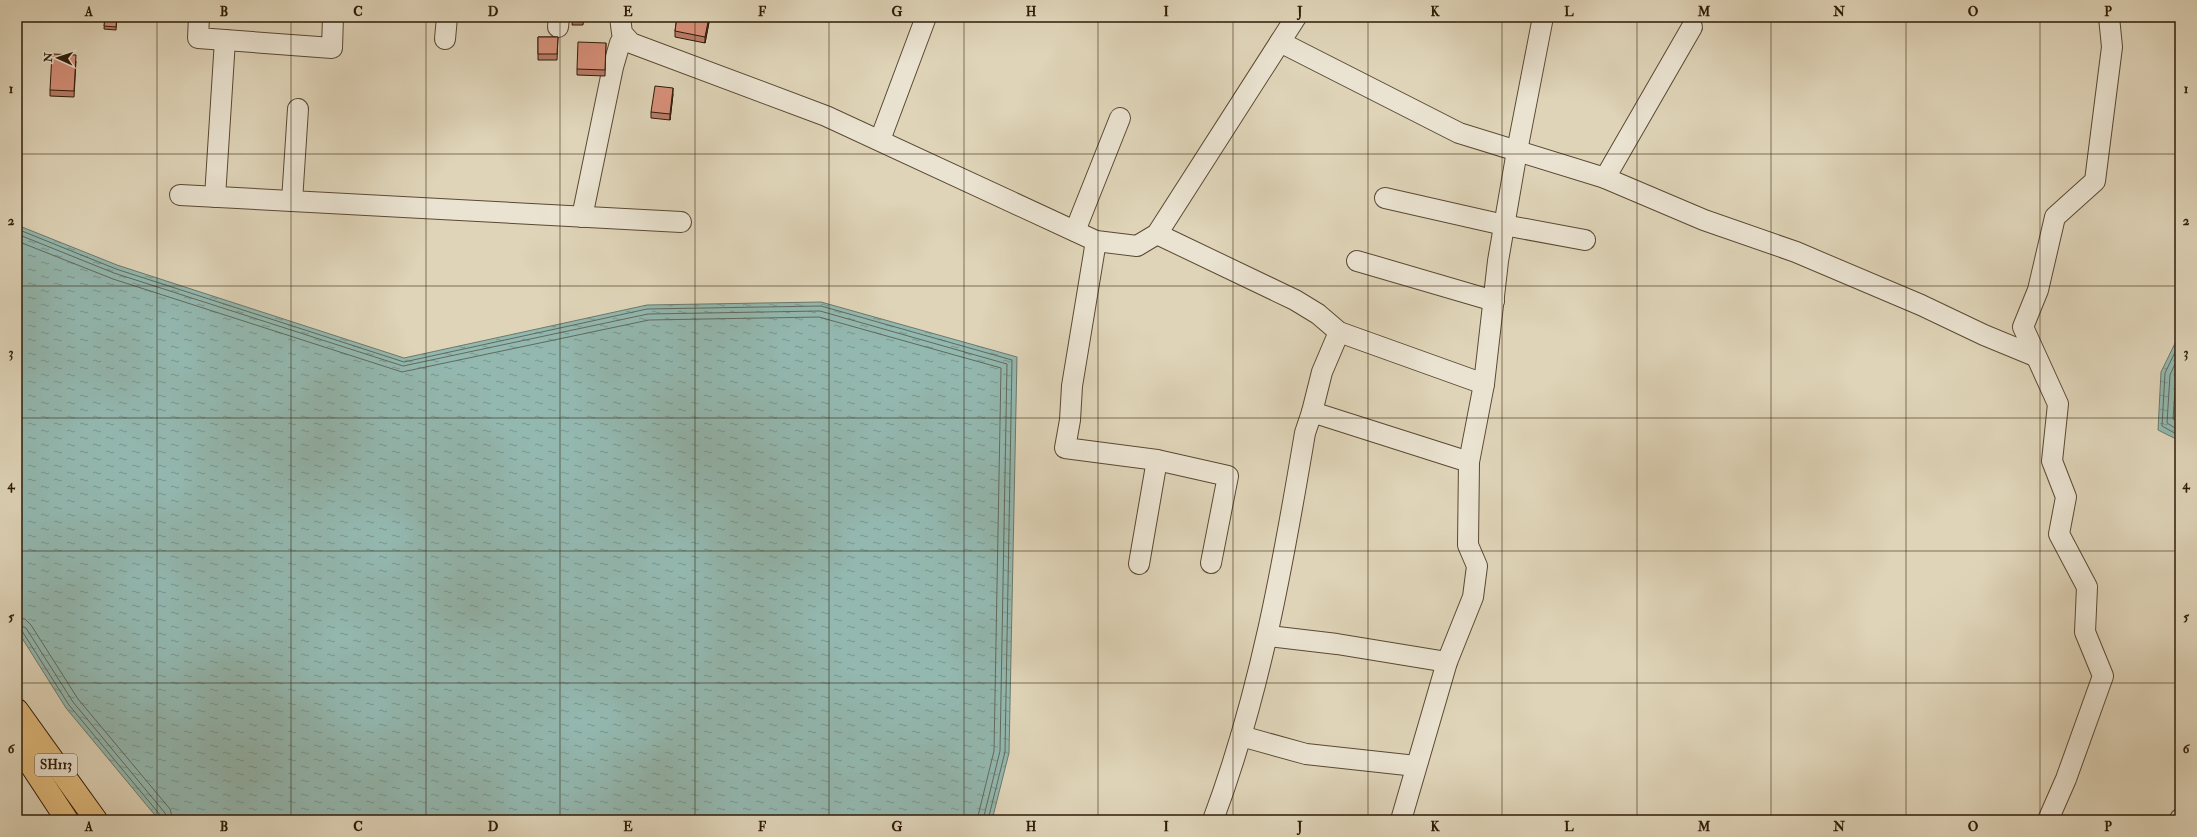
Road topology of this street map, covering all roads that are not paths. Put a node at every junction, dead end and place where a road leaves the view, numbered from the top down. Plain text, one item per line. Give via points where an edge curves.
1 (199, 17) edge
2 (333, 17) edge
3 (447, 17) edge
4 (620, 17) edge
5 (926, 17) edge
6 (1296, 17) edge
7 (1543, 17) edge
8 (2109, 17) edge
9 (1692, 27) dead end
10 (624, 37) junction
11 (445, 39) dead end
12 (225, 40) junction
13 (1280, 42) junction
14 (298, 109) dead end
15 (1120, 118) dead end
16 (880, 140) junction
17 (1517, 151) junction
18 (1605, 178) junction
19 (180, 195) dead end
20 (215, 197) junction
21 (1385, 198) dead end
22 (292, 201) junction
23 (582, 217) junction
24 (681, 222) dead end
25 (1504, 225) junction
26 (1074, 231) junction
27 (1157, 234) junction
28 (1585, 240) dead end
29 (1096, 241) junction
30 (1357, 261) dead end
31 (1494, 301) junction
32 (1339, 332) junction
33 (2035, 356) junction
34 (1484, 384) junction
35 (1312, 412) junction
36 (1157, 460) junction
37 (1469, 462) junction
38 (1211, 563) dead end
39 (1139, 564) dead end
40 (1268, 636) junction
41 (1447, 662) junction
42 (17, 710) edge
43 (1241, 736) junction
44 (18, 748) edge
45 (1416, 766) junction
46 (67, 820) edge
47 (96, 820) edge
48 (1213, 820) edge
49 (1401, 820) edge
50 (2048, 820) edge

1 - 12 street via 198,38
2 - 12 street via 332,48
3 - 11 street
4 - 10 street
5 - 16 street
6 - 13 street
7 - 17 street
8 - 33 street via 2112,47 2095,181 2055,216 2038,290 2023,326
9 - 18 street
10 - 16 street via 631,43 826,116
10 - 23 street via 612,67
12 - 20 street
13 - 17 street via 1459,133
13 - 27 street
14 - 22 street
15 - 26 street
16 - 26 street
17 - 18 street
17 - 25 street
18 - 33 street via 1704,220 1796,252 1921,305 1984,336
19 - 20 street
20 - 22 street
21 - 25 street
22 - 23 street
23 - 24 street
25 - 28 street
25 - 31 street
26 - 29 street
27 - 29 street via 1137,246
27 - 32 street via 1295,300 1318,314
29 - 36 street via 1072,386 1065,448
30 - 31 street
31 - 34 street
32 - 34 street
32 - 35 street via 1322,372
33 - 50 street via 2058,404 2052,461 2066,497 2059,534 2087,587 2085,632 2103,676 2066,779
34 - 37 street
35 - 37 street
35 - 40 street via 1305,433
36 - 38 street via 1228,476
36 - 39 street
37 - 41 street via 1468,544 1477,566 1473,597
40 - 41 street via 1337,644
40 - 43 street
41 - 45 street
42 - 47 main road, SH113
43 - 45 street via 1306,754
43 - 48 street via 1232,770
44 - 46 main road, SH113
45 - 49 street

